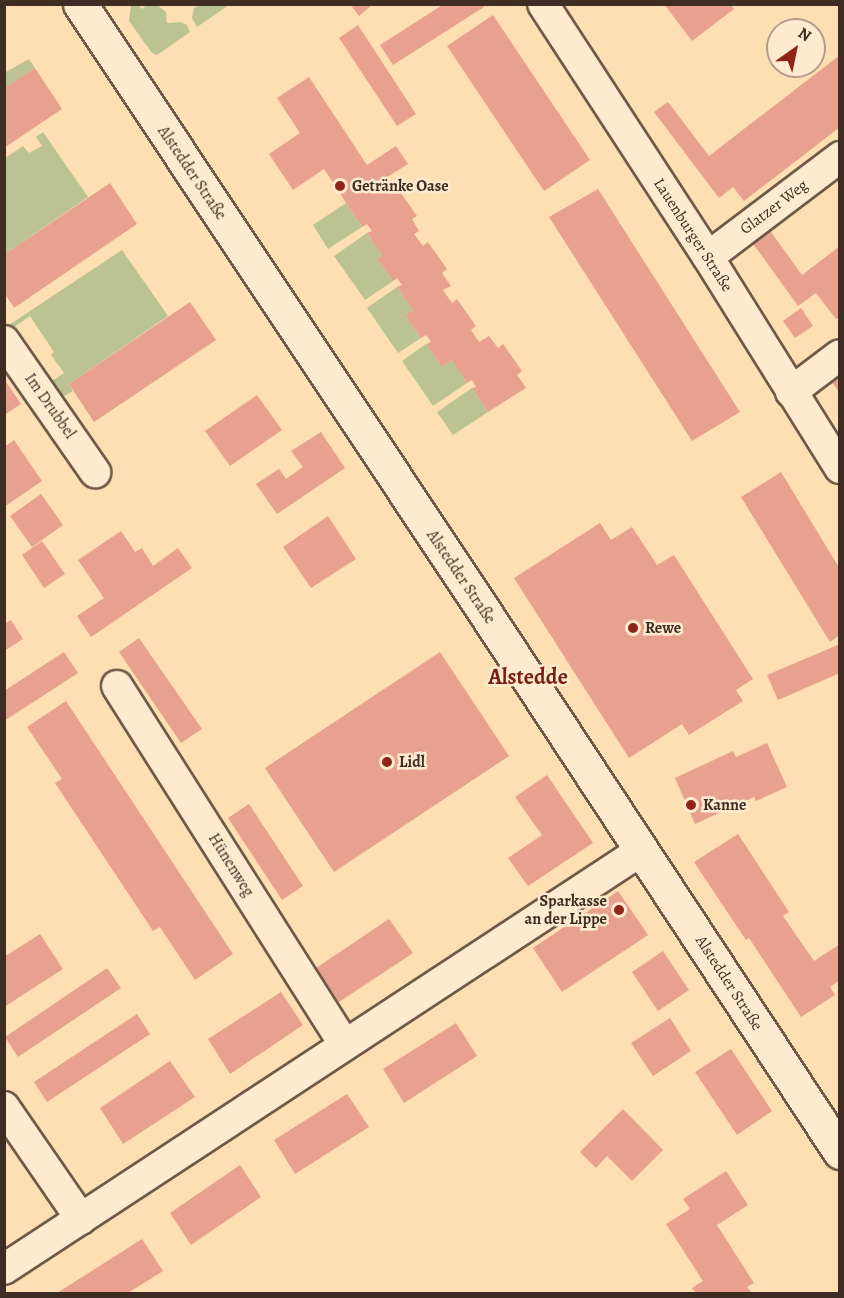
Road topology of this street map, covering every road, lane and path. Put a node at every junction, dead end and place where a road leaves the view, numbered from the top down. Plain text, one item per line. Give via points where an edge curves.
1 (80, 4) edge
2 (543, 4) edge
3 (840, 157) edge
4 (708, 257) junction
5 (4, 341) edge
6 (840, 355) edge
7 (791, 392) junction
8 (840, 468) edge
9 (95, 472) dead end
10 (117, 686) dead end
11 (642, 850) junction
12 (344, 1044) junction
13 (4, 1107) edge
14 (14, 1139) edge
15 (840, 1152) edge
16 (81, 1219) junction
17 (4, 1269) edge

1 - 11 street, Alstedder Straße
2 - 4 street, Lauenburger Straße
3 - 4 street, Glatzer Weg
4 - 7 street, Lauenburger Straße
5 - 9 street, Im Drubbel
6 - 7 street
7 - 8 street, Lauenburger Straße
10 - 12 street, Hünenweg
11 - 12 street
11 - 15 street, Alstedder Straße
12 - 16 street
13 - 14 street
14 - 16 street
16 - 17 street

